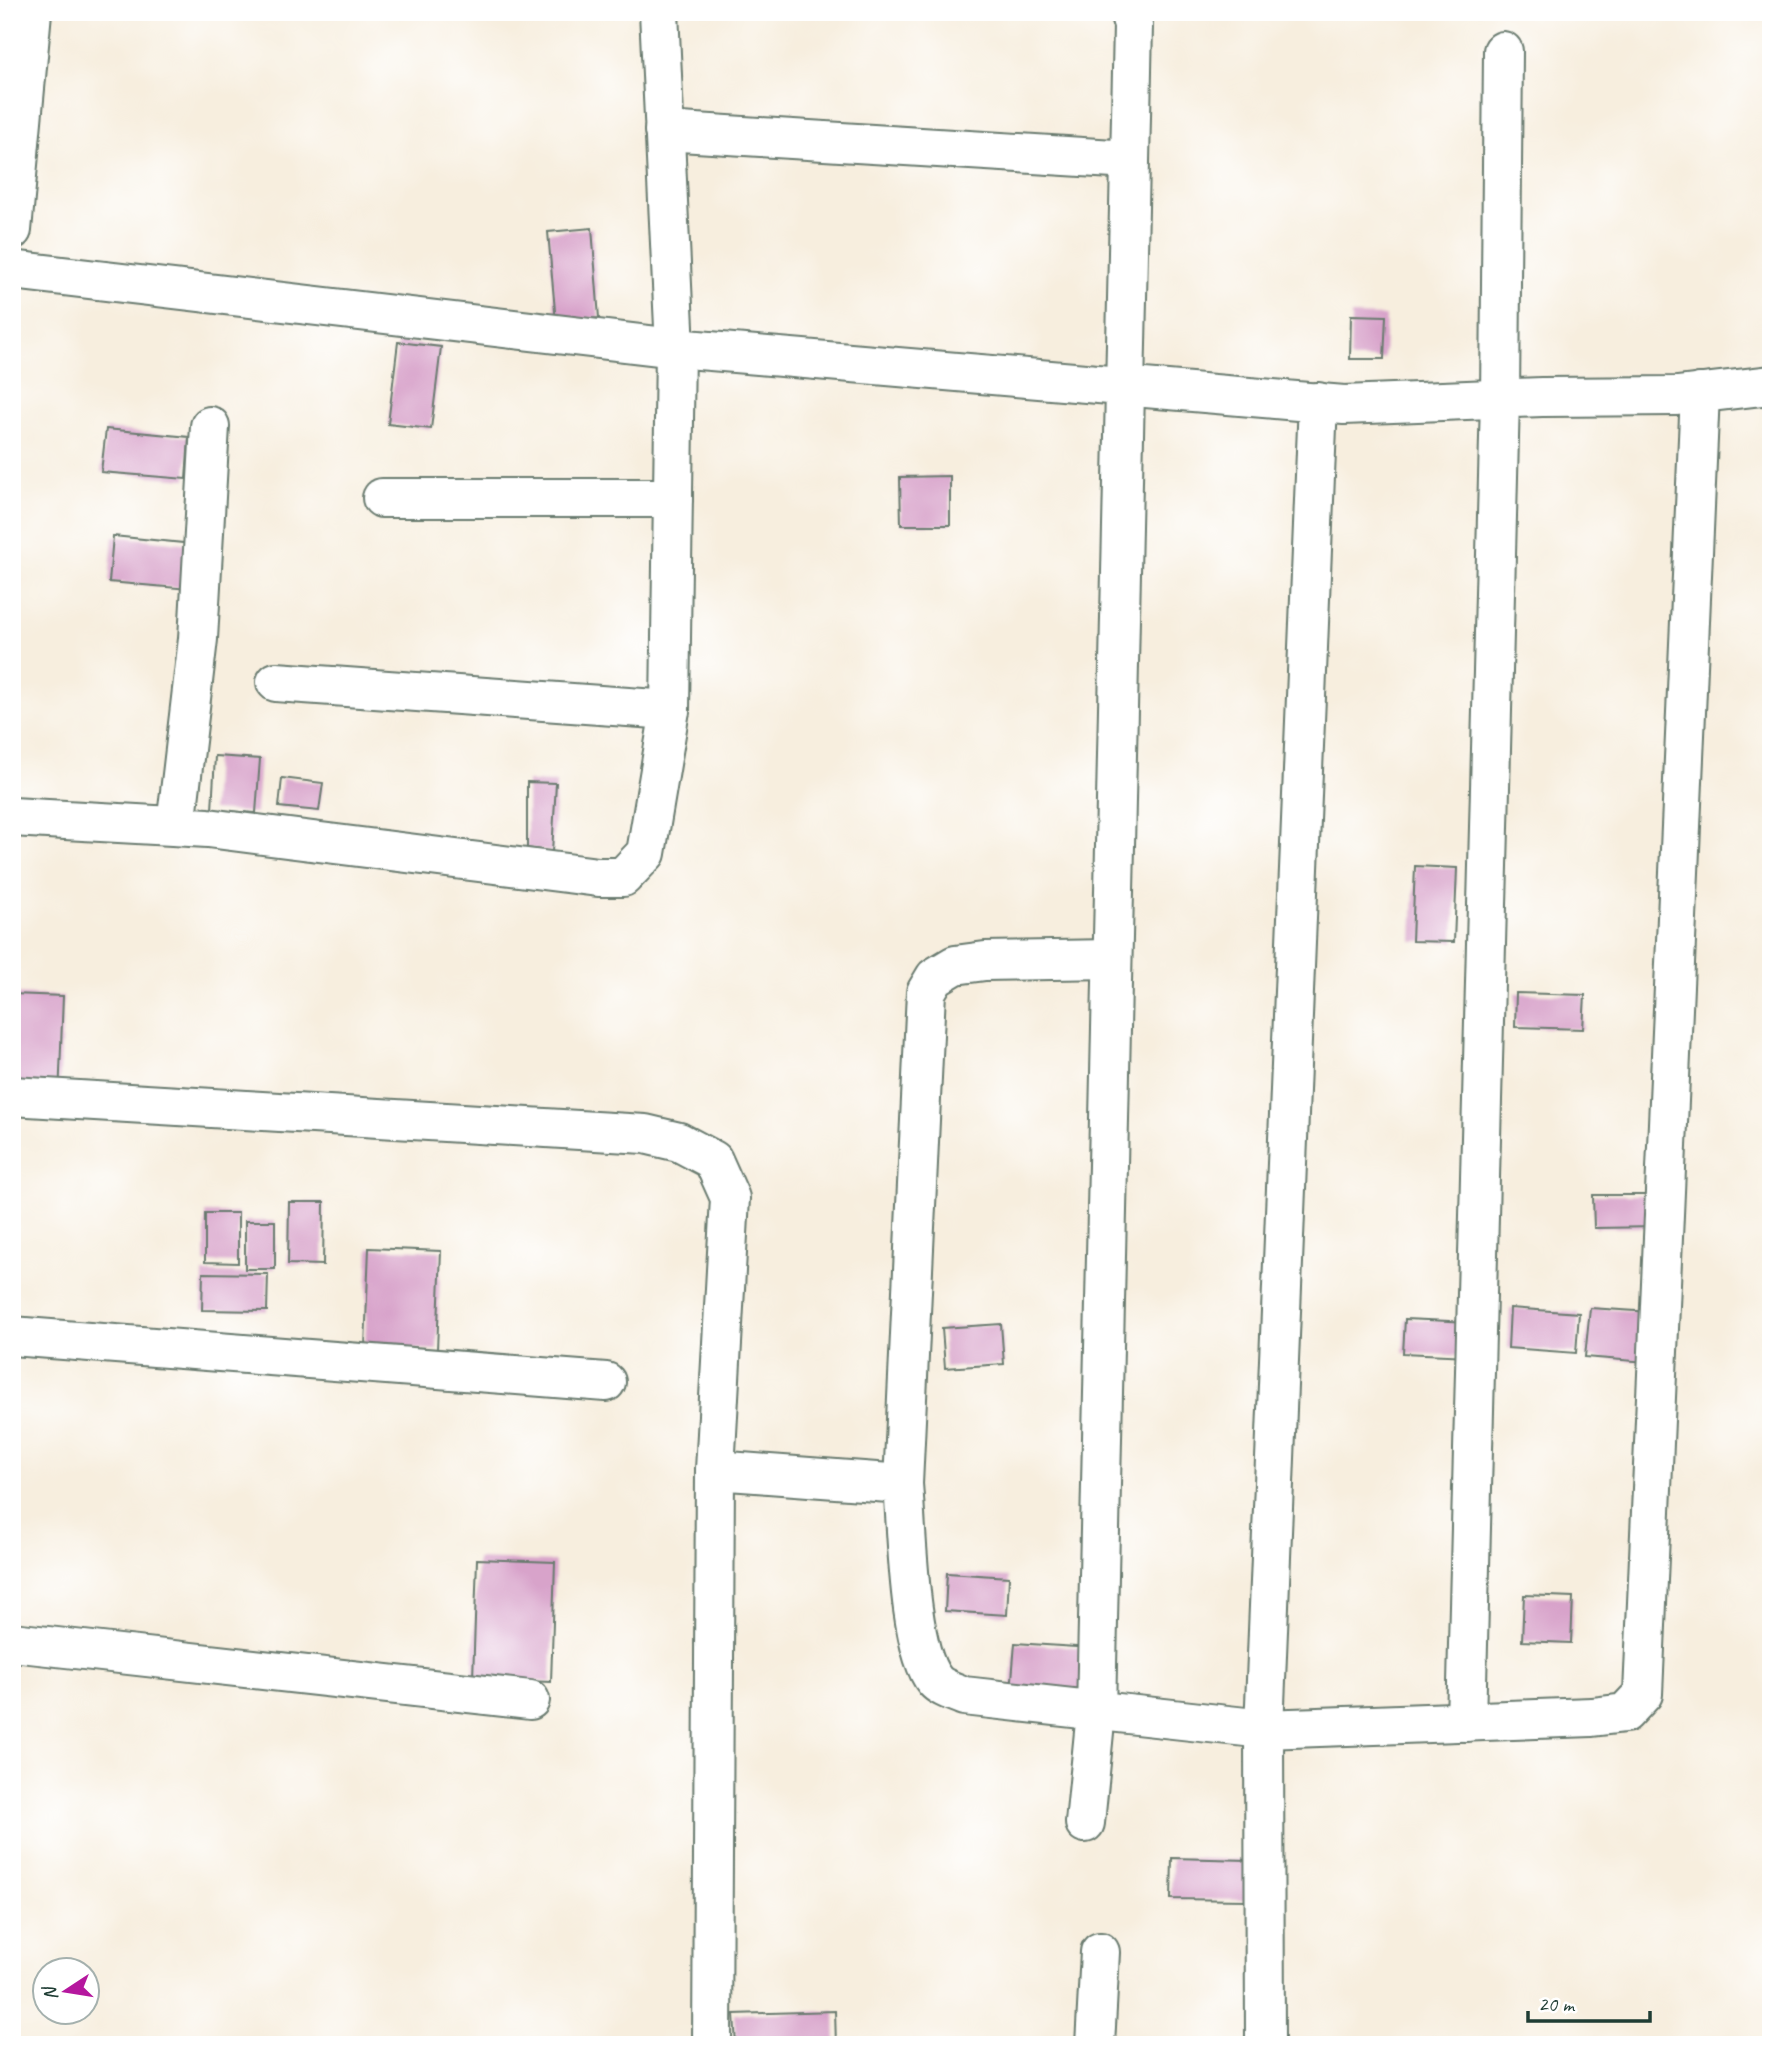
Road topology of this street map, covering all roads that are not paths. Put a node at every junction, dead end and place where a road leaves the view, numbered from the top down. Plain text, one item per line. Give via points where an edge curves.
1 (32, 12) edge
2 (659, 12) edge
3 (1129, 12) edge
4 (1503, 51) dead end
5 (664, 131) junction
6 (1130, 160) junction
7 (12, 230) edge
8 (12, 270) edge
9 (675, 348) junction
10 (1771, 385) edge
11 (1125, 386) junction
12 (1700, 393) junction
13 (1500, 398) junction
14 (1318, 402) junction
15 (210, 426) dead end
16 (382, 498) dead end
17 (673, 498) junction
18 (276, 682) dead end
19 (670, 710) junction
20 (12, 817) edge
21 (176, 826) junction
22 (1112, 959) junction
23 (12, 1096) edge
24 (12, 1336) edge
25 (606, 1382) dead end
26 (715, 1470) junction
27 (903, 1484) junction
28 (12, 1642) edge
29 (530, 1700) dead end
30 (1096, 1712) junction
31 (1466, 1722) junction
32 (1264, 1729) junction
33 (1085, 1823) dead end
34 (1100, 1952) dead end
35 (712, 2045) edge
36 (1095, 2045) edge
37 (1265, 2045) edge

1 - 7 street
2 - 5 street
3 - 6 street via 1133,25
4 - 13 street
5 - 6 street
5 - 9 street
6 - 11 street
8 - 9 street
9 - 11 street
9 - 17 street
10 - 12 street
11 - 14 street
11 - 22 street
12 - 13 street
12 - 31 street via 1643,1694 1625,1713
13 - 14 street
13 - 31 street
14 - 32 street
15 - 21 street via 198,639
16 - 17 street
17 - 19 street
18 - 19 street
19 - 21 street via 646,853 622,877
20 - 21 street
22 - 27 street via 955,965 934,977 926,992
22 - 30 street
23 - 26 street via 645,1133 679,1142 713,1160 730,1198
24 - 25 street
26 - 27 street
26 - 35 street
27 - 30 street via 916,1629 922,1657 936,1683 964,1696
28 - 29 street
30 - 32 street
30 - 33 street
31 - 32 street
32 - 37 street
34 - 36 street

